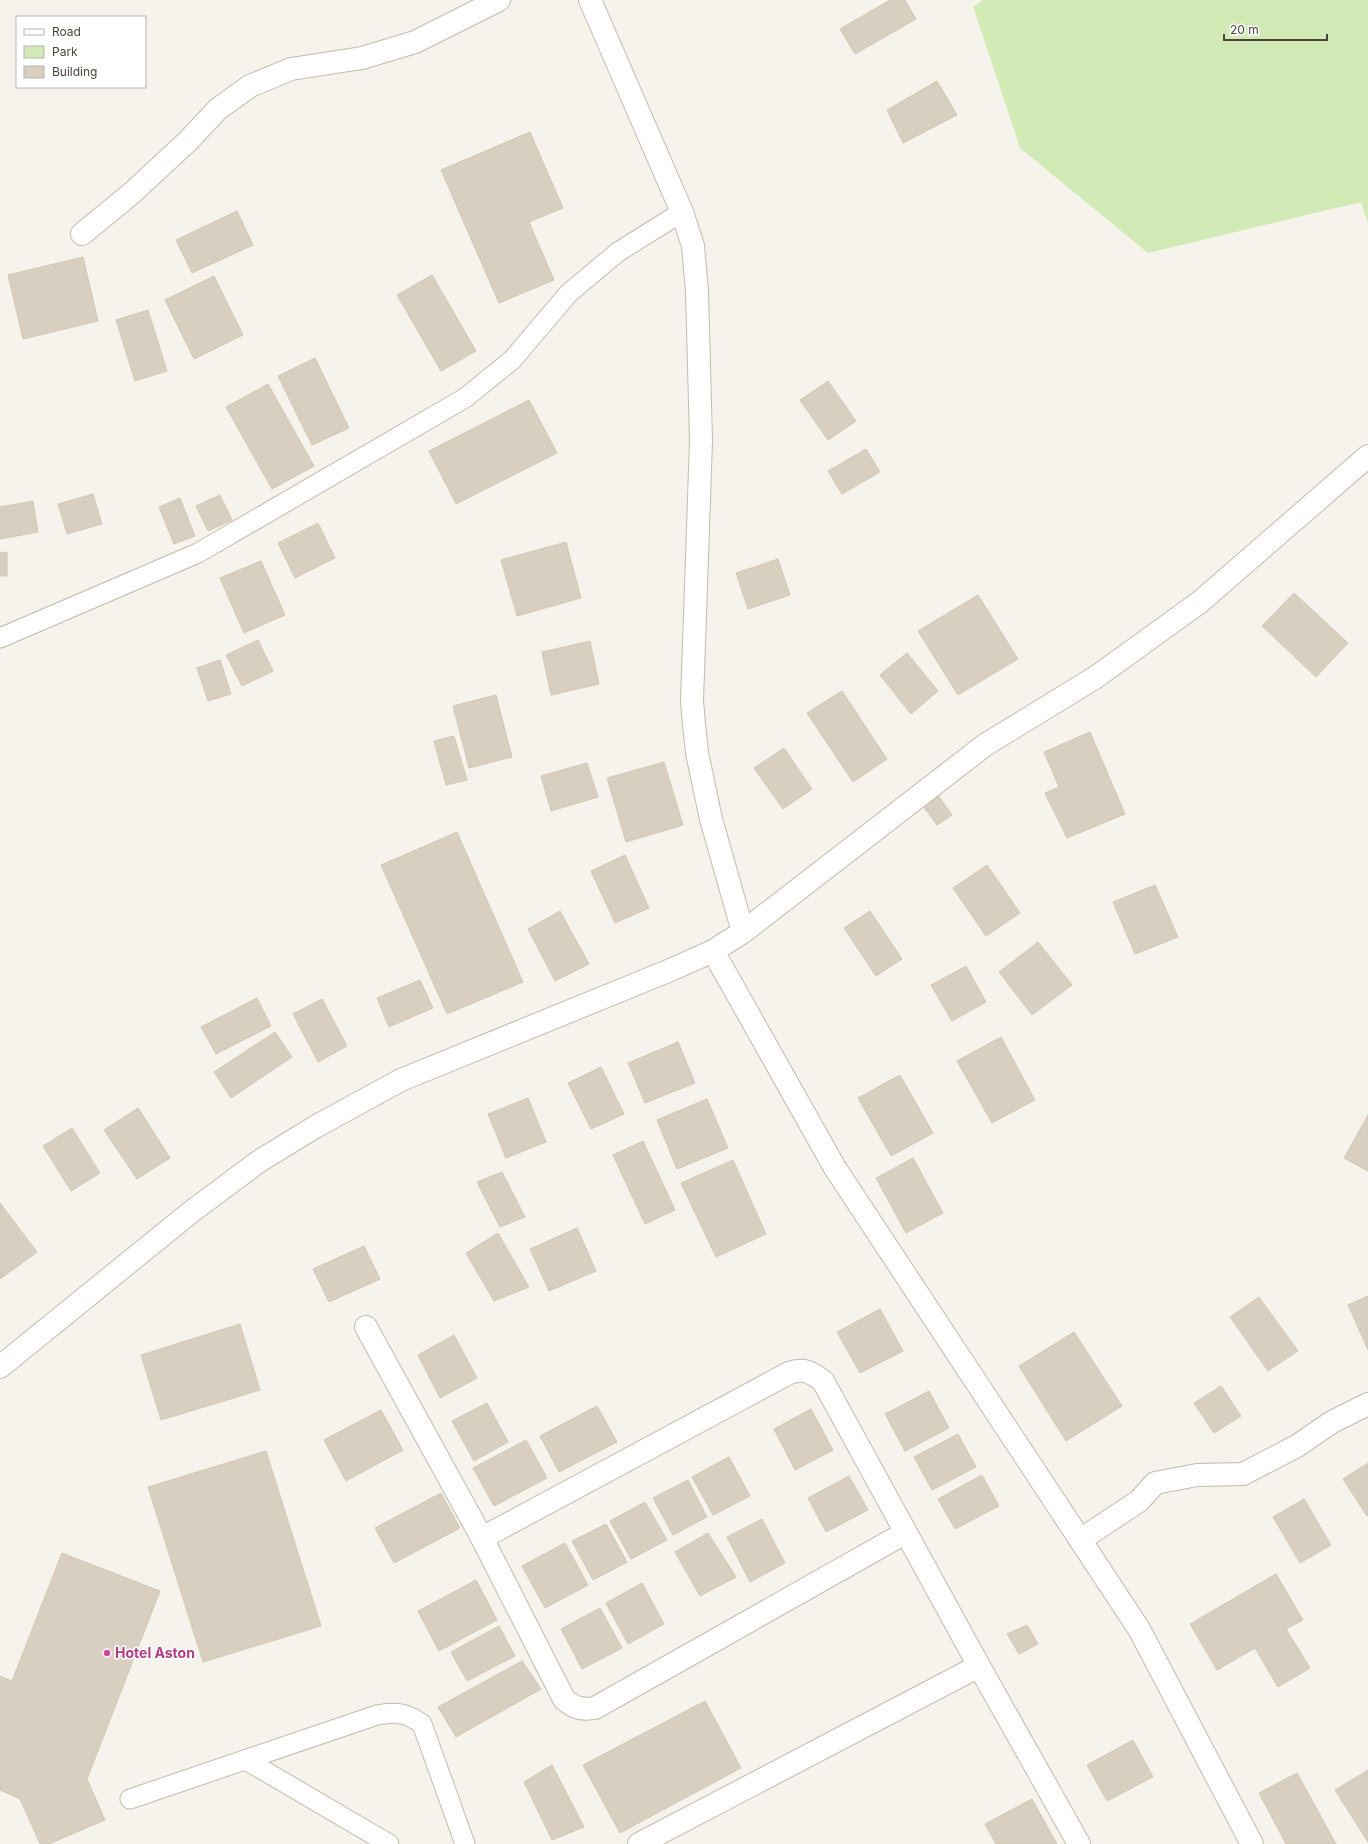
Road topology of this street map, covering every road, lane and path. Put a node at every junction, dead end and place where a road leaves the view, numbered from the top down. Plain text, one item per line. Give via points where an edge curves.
1 (499, 0) edge
2 (590, 0) edge
3 (682, 212) junction
4 (82, 234) dead end
5 (1368, 456) edge
6 (0, 638) edge
7 (742, 932) junction
8 (713, 951) junction
9 (366, 1327) dead end
10 (0, 1367) edge
11 (1368, 1404) edge
12 (905, 1533) junction
13 (482, 1538) junction
14 (1080, 1540) junction
15 (979, 1666) junction
16 (246, 1760) junction
17 (130, 1800) dead end
18 (389, 1844) edge
19 (465, 1844) edge
20 (639, 1844) edge
21 (1079, 1844) edge
22 (1252, 1844) edge

1 - 4 street via 415,42 362,58 291,69 250,86 218,109 132,192
2 - 3 street
3 - 6 lane via 618,252 569,293 512,360 465,398 198,553
3 - 7 street via 693,246 696,266 700,417 693,717 697,753 711,819
5 - 7 street via 1200,602 1096,677 985,745
7 - 8 street
8 - 10 street via 673,970 400,1080 315,1127 258,1162 191,1212
8 - 14 street via 835,1168
9 - 13 street
11 - 14 street via 1243,1474 1198,1475 1155,1484 1139,1501
12 - 13 street via 823,1381 808,1370 798,1370
12 - 13 street via 595,1708 584,1710 572,1706 564,1699
12 - 15 street
14 - 22 street via 1139,1629
15 - 20 street
15 - 21 street
16 - 17 lane
16 - 18 lane
16 - 19 lane via 377,1715 397,1712 412,1716 422,1724

